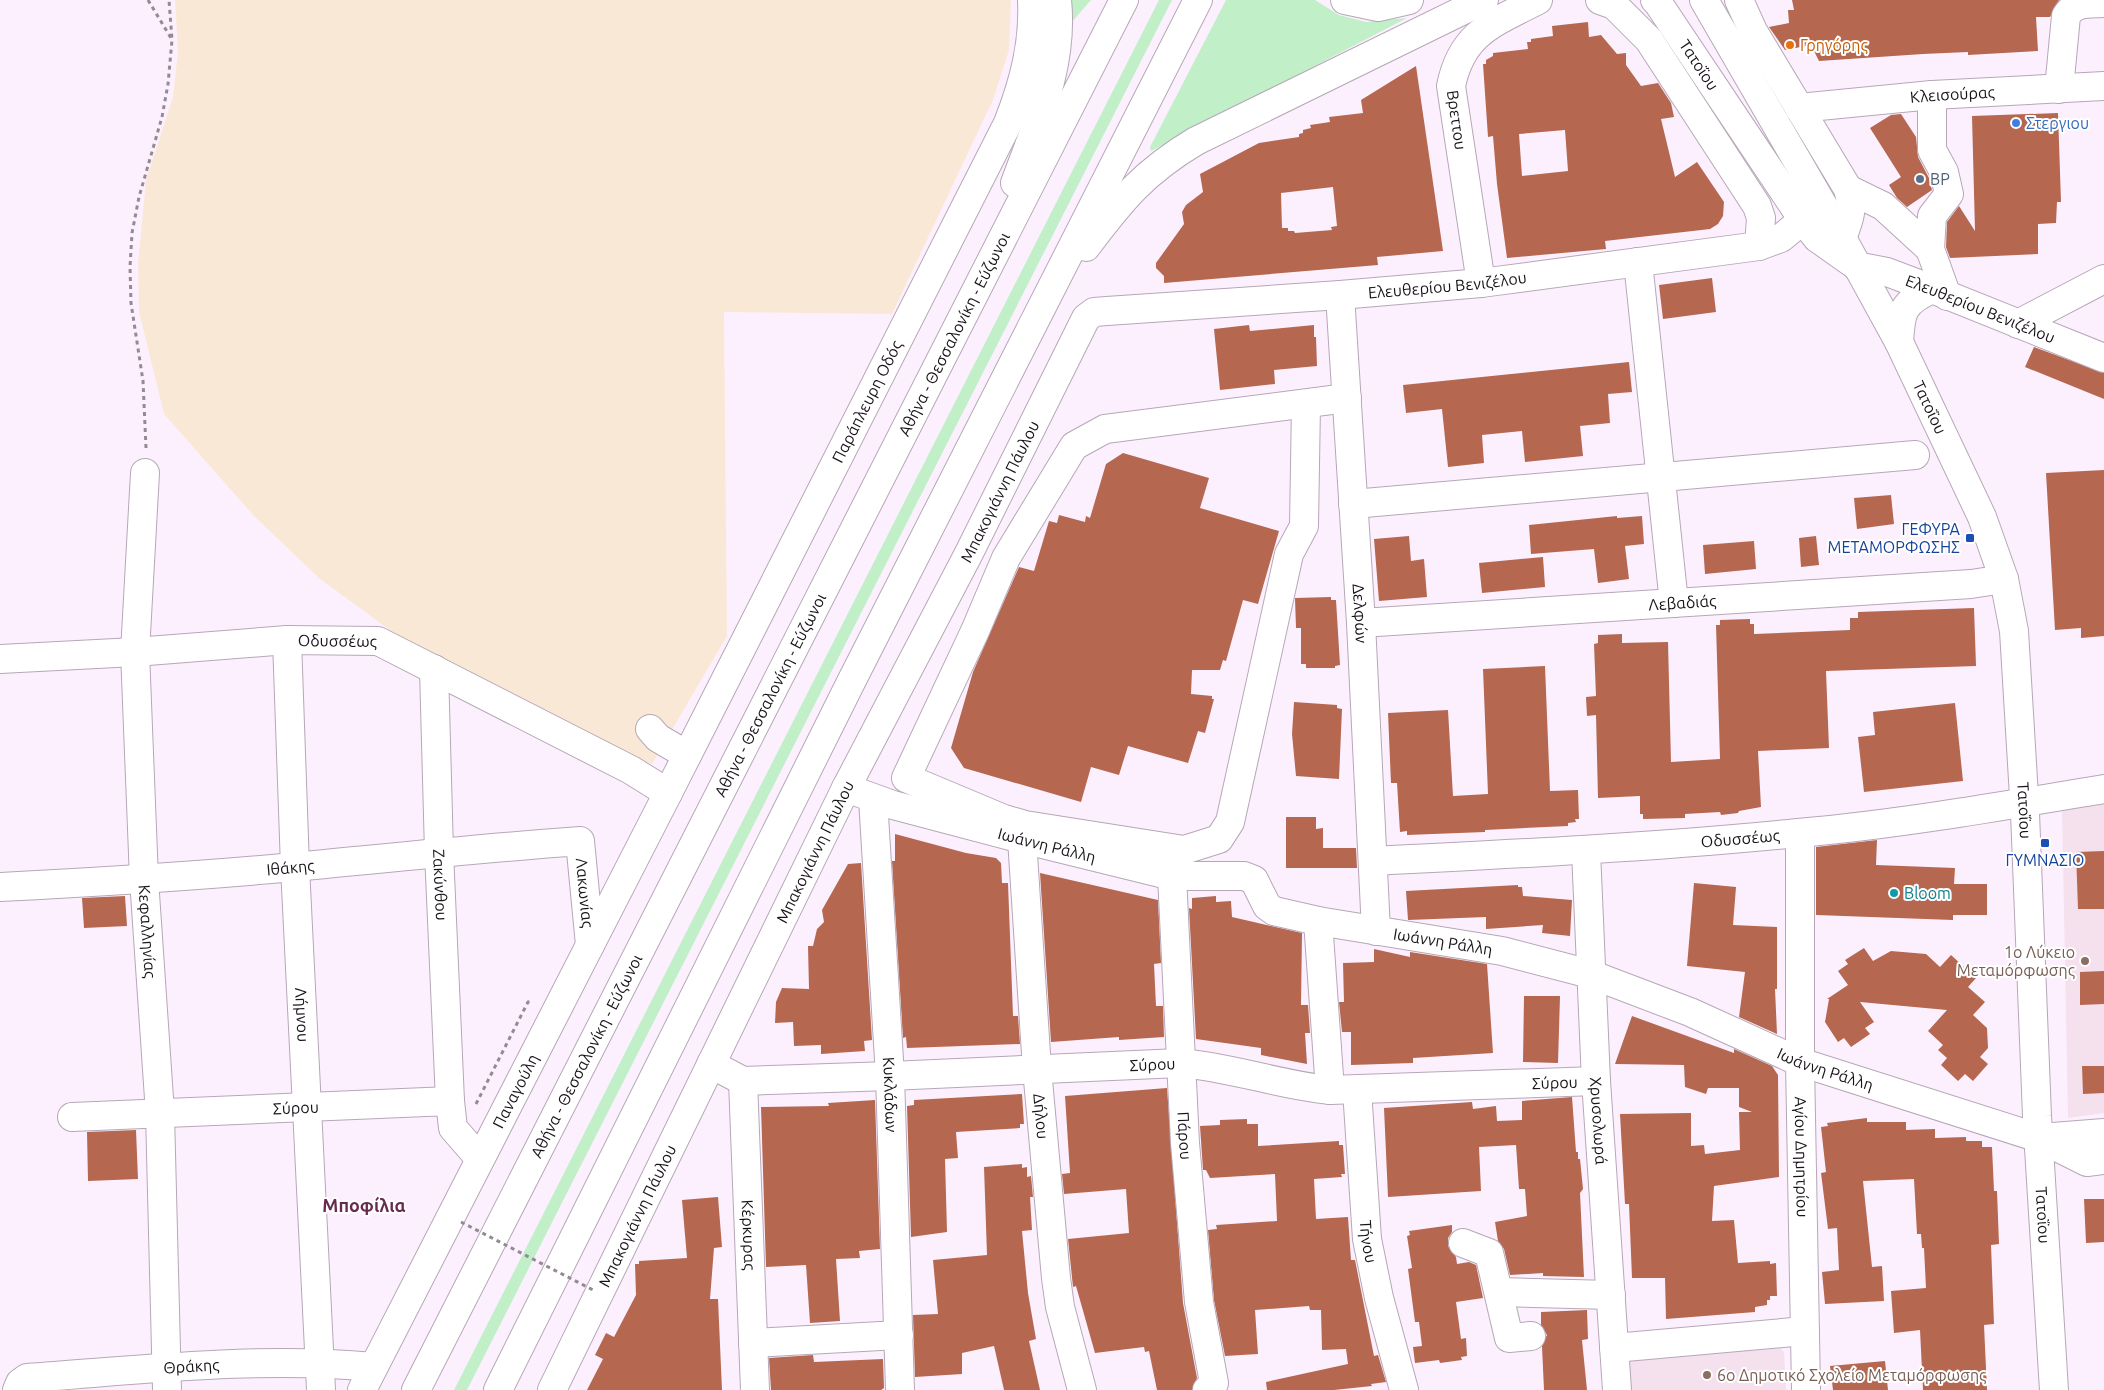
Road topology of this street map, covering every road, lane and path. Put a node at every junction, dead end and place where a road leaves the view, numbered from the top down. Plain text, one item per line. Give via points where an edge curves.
1 (148, 0) edge
2 (169, 0) edge
3 (1032, 0) edge
4 (1057, 0) edge
5 (1124, 0) edge
6 (1198, 0) edge
7 (1345, 0) edge
8 (1409, 0) edge
9 (1484, 0) edge
10 (1538, 0) edge
11 (1600, 0) edge
12 (1656, 0) edge
13 (1704, 0) edge
14 (1739, 0) edge
15 (2104, 3) edge
16 (172, 40) junction
17 (2104, 86) edge
18 (2059, 89) junction
19 (1932, 95) junction
20 (1799, 108) junction
21 (1848, 189) junction
22 (1803, 220) junction
23 (1842, 238) junction
24 (1759, 246) junction
25 (1930, 249) junction
26 (1638, 262) junction
27 (1856, 266) junction
28 (2104, 279) edge
29 (1481, 283) junction
30 (1940, 293) junction
31 (975, 295) junction
32 (1340, 295) junction
33 (1041, 306) junction
34 (1086, 318) joint
35 (2018, 324) junction
36 (1899, 342) junction
37 (2104, 358) edge
38 (1347, 398) junction
39 (1306, 404) junction
40 (1915, 455) dead end
41 (145, 473) joint
42 (1661, 478) junction
43 (1354, 504) junction
44 (2004, 578) junction
45 (1674, 603) junction
46 (1361, 623) junction
47 (287, 640) junction
48 (135, 652) junction
49 (0, 659) edge
50 (434, 669) junction
51 (650, 729) dead end
52 (687, 755) junction
53 (906, 778) junction
54 (846, 788) junction
55 (2104, 788) edge
56 (668, 793) junction
57 (883, 802) junction
58 (2024, 802) junction
59 (1800, 833) junction
60 (1022, 839) junction
61 (1219, 839) junction
62 (580, 841) joint
63 (1586, 850) junction
64 (439, 852) junction
65 (1373, 861) junction
66 (295, 867) junction
67 (1172, 876) junction
68 (1244, 876) junction
69 (144, 879) junction
70 (0, 887) edge
71 (1318, 921) junction
72 (1376, 931) junction
73 (590, 945) junction
74 (1590, 974) junction
75 (1800, 1062) junction
76 (1180, 1063) junction
77 (711, 1064) junction
78 (1037, 1069) junction
79 (890, 1076) junction
80 (742, 1080) junction
81 (1596, 1082) junction
82 (1330, 1090) junction
83 (1357, 1090) junction
84 (450, 1101) junction
85 (308, 1107) junction
86 (160, 1113) junction
87 (72, 1117) dead end
88 (2104, 1133) edge
89 (2038, 1138) junction
90 (480, 1160) junction
91 (2104, 1160) edge
92 (461, 1222) dead end
93 (1464, 1243) dead end
94 (593, 1290) dead end
95 (1499, 1292) junction
96 (1611, 1295) junction
97 (1805, 1332) junction
98 (900, 1335) junction
99 (1530, 1336) dead end
100 (753, 1343) junction
101 (1614, 1348) junction
102 (320, 1362) junction
103 (166, 1379) edge
104 (368, 1379) edge
105 (1210, 1386) edge
106 (17, 1390) edge
107 (322, 1390) edge
108 (416, 1390) edge
109 (498, 1390) edge
110 (552, 1390) edge
111 (755, 1390) edge
112 (900, 1390) edge
113 (1082, 1390) edge
114 (1404, 1390) edge
115 (1617, 1390) edge
116 (1806, 1390) edge
117 (2054, 1390) edge

1 - 16 path
2 - 16 path
3 - 52 main road, Παράπλευρη Οδός via 1030,55 1008,123
4 - 31 main road via 1056,58 1046,100
5 - 31 main road, Αθήνα - Θεσσαλονίκη - Εύζωνοι
6 - 33 main road
7 - 8 main road via 1378,6
9 - 33 main road via 1196,141 1172,156 1123,198
10 - 29 main road, Βρεττου via 1485,28 1464,48 1453,77
11 - 24 main road via 1614,5 1649,40 1752,198 1761,218
12 - 22 main road, Τατοΐου
13 - 23 main road, Τατοΐου
14 - 20 main road via 1753,31
15 - 18 main road via 2078,4 2066,16
16 - 41 path via 162,117 132,233 131,303 143,381
17 - 18 main road, Κλεισούρας
18 - 19 main road, Κλεισούρας
19 - 20 main road, Κλεισούρας
19 - 25 main road via 1932,150 1944,172 1949,194 1932,216
20 - 21 main road
21 - 23 main road via 1852,200 1851,213
21 - 25 main road via 1883,206
22 - 24 main road, Ελευθερίου Βενιζέλου via 1781,238
22 - 27 main road, Τατοΐου via 1817,238
23 - 27 main road, Τατοΐου
24 - 26 main road, Ελευθερίου Βενιζέλου
25 - 30 main road
26 - 29 main road, Ελευθερίου Βενιζέλου
26 - 42 main road
27 - 30 main road, Ελευθερίου Βενιζέλου via 1887,272
27 - 36 main road, Τατοΐου
28 - 35 main road
29 - 32 main road, Ελευθερίου Βενιζέλου
30 - 35 main road, Ελευθερίου Βενιζέλου
30 - 36 main road via 1918,296 1907,305 1901,316
31 - 108 main road, Αθήνα - Θεσσαλονίκη - Εύζωνοι
32 - 34 main road, Ελευθερίου Βενιζέλου via 1094,312
32 - 38 main road, Δελφών
33 - 109 main road
34 - 54 main road, Μπακογιάννη Πάυλου
35 - 37 main road, Ελευθερίου Βενιζέλου
36 - 44 main road, Τατοΐου via 1982,517
38 - 39 main road
38 - 43 main road, Δελφών
39 - 53 main road via 1105,429 1074,446 1006,558
39 - 61 main road via 1304,526 1289,554 1230,822
40 - 42 main road
41 - 48 main road, Κεφαλληνίας
42 - 43 main road
42 - 45 main road
43 - 46 main road, Δελφών
44 - 45 main road, Λεβαδιάς via 1971,584
44 - 58 main road, Τατοΐου via 2014,631
45 - 46 main road, Λεβαδιάς
46 - 65 main road, Δελφών
47 - 48 main road, Οδυσσέως
47 - 50 main road, Οδυσσέως via 378,641
47 - 66 main road, Λήμνου
48 - 49 main road, Οδυσσέως
48 - 69 main road, Κεφαλληνίας
50 - 56 main road, Οδυσσέως via 630,770
50 - 64 main road, Ζακύνθου
51 - 52 main road via 658,738
52 - 56 main road, Παράπλευρη Οδός
53 - 57 main road
53 - 61 main road via 1025,825 1184,850
54 - 57 main road, Ιωάννη Ράλλη
54 - 77 main road, Μπακογιάννη Πάυλου
55 - 58 main road, Οδυσσέως
56 - 73 main road, Παναγούλη
57 - 60 main road, Ιωάννη Ράλλη
57 - 79 main road, Κυκλάδων
58 - 59 main road, Οδυσσέως
58 - 89 main road, Τατοΐου
59 - 63 main road, Οδυσσέως
59 - 75 main road, Αγίου Δημητρίου
60 - 67 main road, Ιωάννη Ράλλη
60 - 78 main road, Δήλου
61 - 68 main road
62 - 64 main road, Ιθάκης
62 - 73 main road, Λακωνίας
63 - 65 main road, Οδυσσέως
63 - 74 main road, Χρυσολωρά
64 - 66 main road, Ιθάκης
64 - 84 main road, Ζακύνθου
65 - 72 main road, Δελφών
66 - 69 main road, Ιθάκης
66 - 85 main road, Λήμνου
67 - 68 main road, Ιωάννη Ράλλη
67 - 76 main road, Πάρου
68 - 71 main road, Ιωάννη Ράλλη via 1254,880 1267,906 1274,911
69 - 70 main road, Ιθάκης
69 - 86 main road, Κεφαλληνίας
71 - 72 main road, Ιωάννη Ράλλη
71 - 82 main road
72 - 74 main road, Ιωάννη Ράλλη via 1502,951
73 - 90 main road, Παναγούλη
74 - 75 main road, Ιωάννη Ράλλη via 1690,1012
74 - 81 main road, Χρυσολωρά
75 - 89 main road, Ιωάννη Ράλλη
75 - 97 main road, Αγίου Δημητρίου
76 - 78 main road, Σύρου
76 - 82 main road, Σύρου
76 - 105 main road, Πάρου via 1184,1143
77 - 80 main road, Σύρου
77 - 110 main road, Μπακογιάννη Πάυλου
78 - 79 main road, Σύρου
78 - 113 main road, Δήλου via 1060,1307
79 - 80 main road, Σύρου
79 - 98 main road, Κυκλάδων
80 - 100 main road, Κέρκυρας
81 - 83 main road, Σύρου
81 - 96 main road, Χρυσολωρά
82 - 83 main road, Σύρου
83 - 114 main road, Τήνου via 1370,1255 1378,1298
84 - 85 main road, Σύρου
84 - 90 main road via 453,1128
85 - 86 main road, Σύρου
85 - 102 main road, Λήμνου
86 - 87 main road, Σύρου
86 - 103 main road, Κεφαλληνίας
88 - 89 main road, Ιωάννη Ράλλη
89 - 91 main road, Ιωάννη Ράλλη via 2087,1162
89 - 117 main road, Τατοΐου
90 - 104 main road, Παναγούλη
92 - 94 path, bridge
93 - 95 main road via 1489,1253
95 - 96 main road
95 - 99 main road via 1509,1338
96 - 101 main road, Χρυσολωρά
97 - 101 main road
97 - 116 main road, Αγίου Δημητρίου
98 - 100 main road
98 - 112 main road, Κυκλάδων
100 - 111 main road, Κέρκυρας
101 - 115 main road, Χρυσολωρά
102 - 103 main road, Θράκης
102 - 104 main road, Θράκης
102 - 107 main road, Λήμνου
103 - 106 main road, Θράκης via 27,1378

